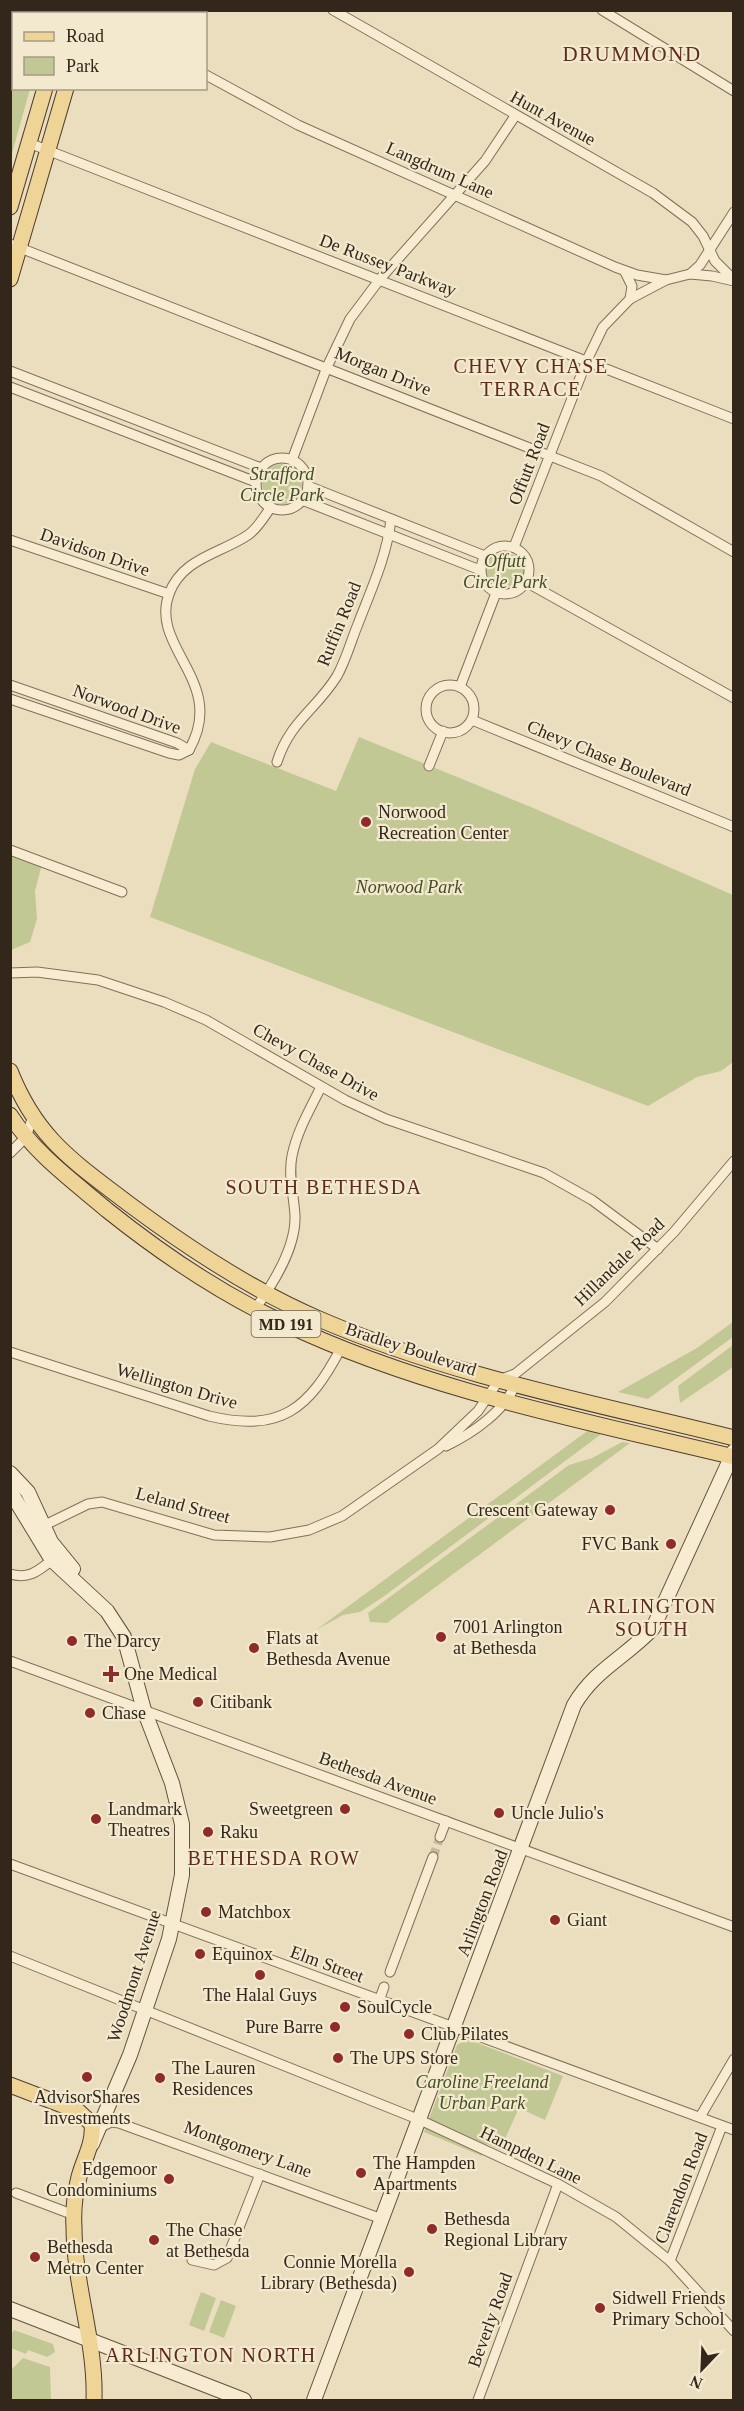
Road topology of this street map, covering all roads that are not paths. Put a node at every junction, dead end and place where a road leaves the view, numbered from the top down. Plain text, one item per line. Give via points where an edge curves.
1 (333, 10) edge
2 (602, 10) edge
3 (207, 76) edge
4 (44, 90) edge
5 (65, 90) edge
6 (734, 92) edge
7 (515, 116) junction
8 (29, 143) junction
9 (48, 150) junction
10 (456, 196) junction
11 (10, 207) edge
12 (734, 212) edge
13 (15, 245) edge
14 (709, 250) junction
15 (625, 272) junction
16 (690, 274) junction
17 (10, 279) edge
18 (380, 279) junction
19 (666, 280) junction
20 (734, 281) edge
21 (630, 299) junction
22 (587, 360) junction
23 (327, 367) junction
24 (10, 370) edge
25 (10, 387) edge
26 (130, 416) junction
27 (734, 419) edge
28 (124, 430) junction
29 (549, 455) junction
30 (292, 460) junction
31 (261, 468) junction
32 (256, 482) junction
33 (308, 486) junction
34 (302, 500) junction
35 (271, 507) junction
36 (391, 519) junction
37 (389, 534) junction
38 (10, 540) edge
39 (514, 548) junction
40 (734, 552) edge
41 (484, 556) junction
42 (480, 570) junction
43 (526, 582) junction
44 (496, 593) junction
45 (169, 594) junction
46 (10, 685) edge
47 (460, 687) junction
48 (734, 698) edge
49 (10, 699) edge
50 (93, 714) junction
51 (472, 720) junction
52 (89, 725) junction
53 (434, 726) junction
54 (442, 731) junction
55 (438, 743) junction
56 (189, 750) junction
57 (277, 762) dead end
58 (429, 766) dead end
59 (734, 827) edge
60 (10, 850) edge
61 (122, 892) dead end
62 (10, 973) edge
63 (10, 1071) edge
64 (321, 1087) junction
65 (10, 1115) edge
66 (32, 1119) junction
67 (26, 1137) junction
68 (58, 1148) junction
69 (10, 1153) edge
70 (734, 1161) edge
71 (658, 1248) junction
72 (266, 1293) junction
73 (255, 1309) junction
74 (341, 1348) junction
75 (10, 1352) edge
76 (516, 1379) junction
77 (499, 1380) junction
78 (489, 1395) junction
79 (505, 1399) junction
80 (734, 1438) edge
81 (438, 1449) junction
82 (733, 1455) edge
83 (10, 1473) edge
84 (10, 1491) edge
85 (45, 1525) junction
86 (56, 1557) junction
87 (10, 1574) edge
88 (10, 1661) edge
89 (144, 1710) junction
90 (446, 1821) junction
91 (440, 1837) tunnel mouth
92 (522, 1849) junction
93 (433, 1857) tunnel mouth
94 (10, 1864) edge
95 (173, 1924) junction
96 (734, 1927) edge
97 (10, 1956) edge
98 (390, 1972) dead end
99 (384, 1987) dead end
100 (379, 2001) junction
101 (145, 2010) junction
102 (454, 2029) junction
103 (734, 2059) edge
104 (10, 2085) edge
105 (699, 2116) junction
106 (420, 2120) junction
107 (722, 2126) junction
108 (101, 2127) junction
109 (734, 2130) edge
110 (92, 2144) junction
111 (260, 2175) junction
112 (558, 2184) junction
113 (16, 2193) dead end
114 (74, 2215) junction
115 (382, 2219) junction
116 (192, 2260) dead end
117 (670, 2261) junction
118 (10, 2310) edge
119 (734, 2331) edge
120 (89, 2341) junction
121 (94, 2400) edge
122 (244, 2400) edge
123 (314, 2400) edge
124 (478, 2400) edge

1 - 7 street, Hunt Avenue
2 - 6 street
3 - 10 street, Langdrum Lane via 298,125
4 - 8 main road
5 - 9 main road
7 - 10 street via 494,151
7 - 14 street, Hunt Avenue via 653,193 692,222
8 - 9 street, De Russey Parkway
8 - 11 main road
9 - 13 main road
9 - 18 street, De Russey Parkway
10 - 15 street, Langdrum Lane
10 - 18 street
12 - 14 street
13 - 17 main road
13 - 23 street, Morgan Drive
14 - 16 street
14 - 20 street, Hunt Avenue
15 - 19 street, Langdrum Lane
15 - 21 street via 632,286
16 - 19 street, Offutt Road
16 - 20 street
18 - 22 street, De Russey Parkway
18 - 23 street via 350,319
19 - 21 street, Offutt Road
21 - 22 street, Offutt Road via 603,327
22 - 27 street, De Russey Parkway
22 - 29 street, Offutt Road
23 - 29 street, Morgan Drive
23 - 30 street
24 - 26 street
25 - 28 street
26 - 28 street
26 - 31 street
28 - 32 street
29 - 39 street, Offutt Road
29 - 40 street, Morgan Drive via 618,485
30 - 31 street via 272,460
30 - 33 street via 305,472
31 - 32 street
32 - 35 street via 258,495
33 - 34 street
33 - 36 street
34 - 35 street via 288,509
34 - 37 street
35 - 45 street via 249,534 187,568
36 - 37 street, Ruffin Road
36 - 41 street
37 - 42 street
37 - 57 street, Ruffin Road via 338,673 293,726
38 - 45 street, Davidson Drive
39 - 41 street via 496,547
39 - 43 street via 528,562
41 - 42 street
42 - 44 street via 485,585
43 - 44 street via 512,594
43 - 48 street
44 - 47 street
45 - 56 street via 169,632 199,696 199,730
46 - 50 street, Norwood Drive
47 - 51 street via 473,702
47 - 53 street via 440,687 429,697 427,712
49 - 52 street, Norwood Drive
50 - 52 street
50 - 56 street, Norwood Drive via 177,742
51 - 54 street via 460,730
51 - 59 street, Chevy Chase Boulevard
52 - 56 street, Norwood Drive via 169,753 178,755
53 - 54 street
53 - 55 street
54 - 55 street
55 - 58 street
60 - 61 street
62 - 64 street, Chevy Chase Drive via 90,978 164,1002 206,1020
63 - 66 main road, Bradley Boulevard / MD 191
64 - 71 street, Chevy Chase Drive via 386,1119 544,1173 592,1200
64 - 72 street via 297,1137 292,1157 295,1219 280,1269
65 - 67 main road, Bradley Boulevard / MD 191
66 - 67 street
66 - 68 main road, Bradley Boulevard / MD 191
67 - 68 main road
67 - 69 street
67 - 73 main road, Bradley Boulevard / MD 191 via 132,1229
68 - 72 main road, Bradley Boulevard / MD 191 via 161,1228
70 - 71 street, Hillandale Road
71 - 76 street, Hillandale Road via 605,1302
72 - 73 street
72 - 77 main road, Bradley Boulevard / MD 191 via 317,1319 403,1353
73 - 74 main road, Bradley Boulevard / MD 191
74 - 75 street, Wellington Drive via 326,1378 309,1397 278,1417 255,1423 209,1416
74 - 78 main road, Bradley Boulevard / MD 191
76 - 77 main road, Bradley Boulevard / MD 191
76 - 79 street, Leland Street
76 - 80 main road, Bradley Boulevard / MD 191
77 - 78 street, Leland Street
78 - 79 main road, Bradley Boulevard / MD 191
78 - 81 street, Leland Street
79 - 81 street, Leland Street via 472,1434
79 - 82 main road, Bradley Boulevard / MD 191
81 - 85 street, Leland Street via 342,1515 309,1530 270,1537 214,1535 102,1502 87,1504
82 - 92 street, Arlington Road via 653,1628 592,1679 574,1705
83 - 85 street, Woodmont Avenue via 28,1492
84 - 86 street, Woodmont Avenue
85 - 86 street, Woodmont Avenue
86 - 87 street via 26,1577
86 - 89 street, Woodmont Avenue via 73,1569 75,1580 107,1611 124,1637
88 - 89 street, Bethesda Avenue
89 - 90 street, Bethesda Avenue
89 - 95 street, Woodmont Avenue via 172,1783 182,1824 182,1865
90 - 91 street
90 - 92 street, Bethesda Avenue
92 - 96 street, Bethesda Avenue
92 - 102 street, Arlington Road
93 - 98 street
94 - 95 street, Elm Street
95 - 100 street, Elm Street
95 - 101 street, Woodmont Avenue
97 - 101 street, Hampden Lane
99 - 100 street
100 - 102 street, Elm Street
101 - 106 street, Hampden Lane
101 - 108 street, Woodmont Avenue
102 - 105 street, Elm Street
102 - 106 street, Arlington Road
103 - 105 street, Clarendon Road
104 - 110 main road via 85,2115 92,2124
105 - 107 street, Elm Street
106 - 112 street, Hampden Lane
106 - 115 street, Arlington Road
107 - 109 street, Elm Street
107 - 117 street, Clarendon Road
108 - 110 street, Woodmont Avenue
108 - 111 street, Montgomery Lane via 116,2122
110 - 114 main road, Woodmont Avenue via 79,2178
111 - 115 street, Montgomery Lane
111 - 116 street via 227,2258 214,2265
112 - 117 street, Hampden Lane via 616,2217
112 - 124 street, Beverly Road
113 - 114 street
114 - 120 main road, Woodmont Avenue via 74,2243
115 - 123 street, Arlington Road
117 - 119 street, Hampden Lane
118 - 120 street
120 - 121 main road, Woodmont Avenue
120 - 122 street

